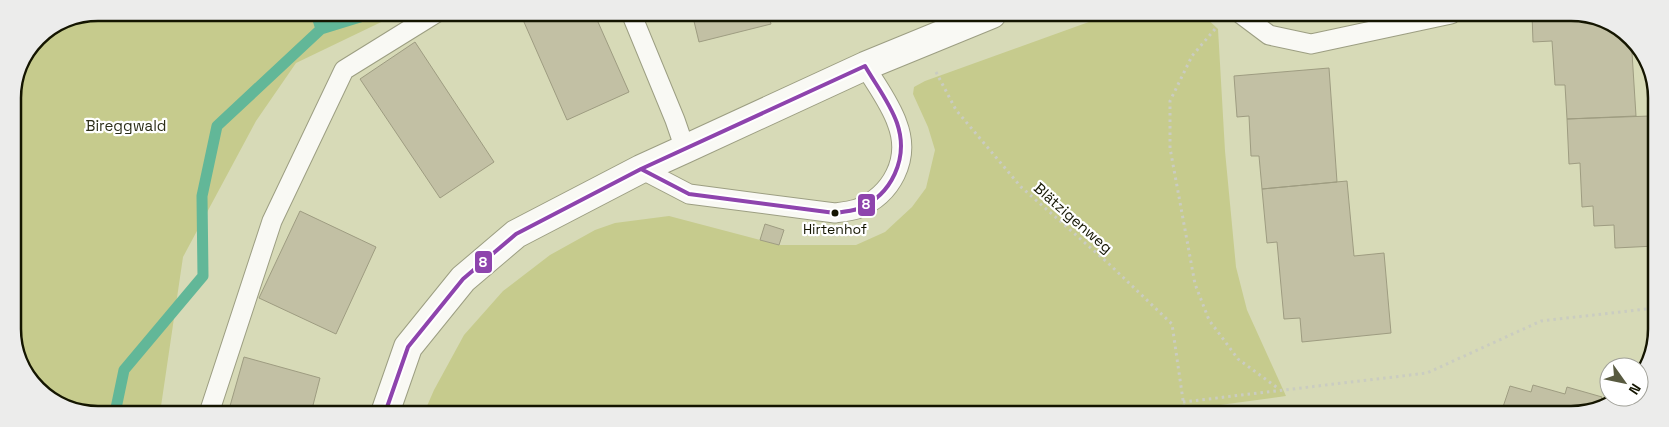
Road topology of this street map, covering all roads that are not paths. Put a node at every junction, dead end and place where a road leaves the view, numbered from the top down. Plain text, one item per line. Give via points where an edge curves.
1 (423, 21) edge
2 (634, 21) edge
3 (975, 21) edge
4 (1250, 21) edge
5 (1418, 21) edge
6 (865, 66) junction
7 (685, 149) junction
8 (641, 169) junction
9 (211, 406) edge
10 (387, 406) edge

1 - 9 lane via 344,70 272,221
2 - 7 lane
3 - 6 street
4 - 5 lane via 1269,35 1311,44
6 - 7 street
6 - 8 lane via 898,125 903,154 899,168 887,187 869,203 856,209 835,213 689,194
7 - 8 street
8 - 10 street via 516,234 463,279 408,347

